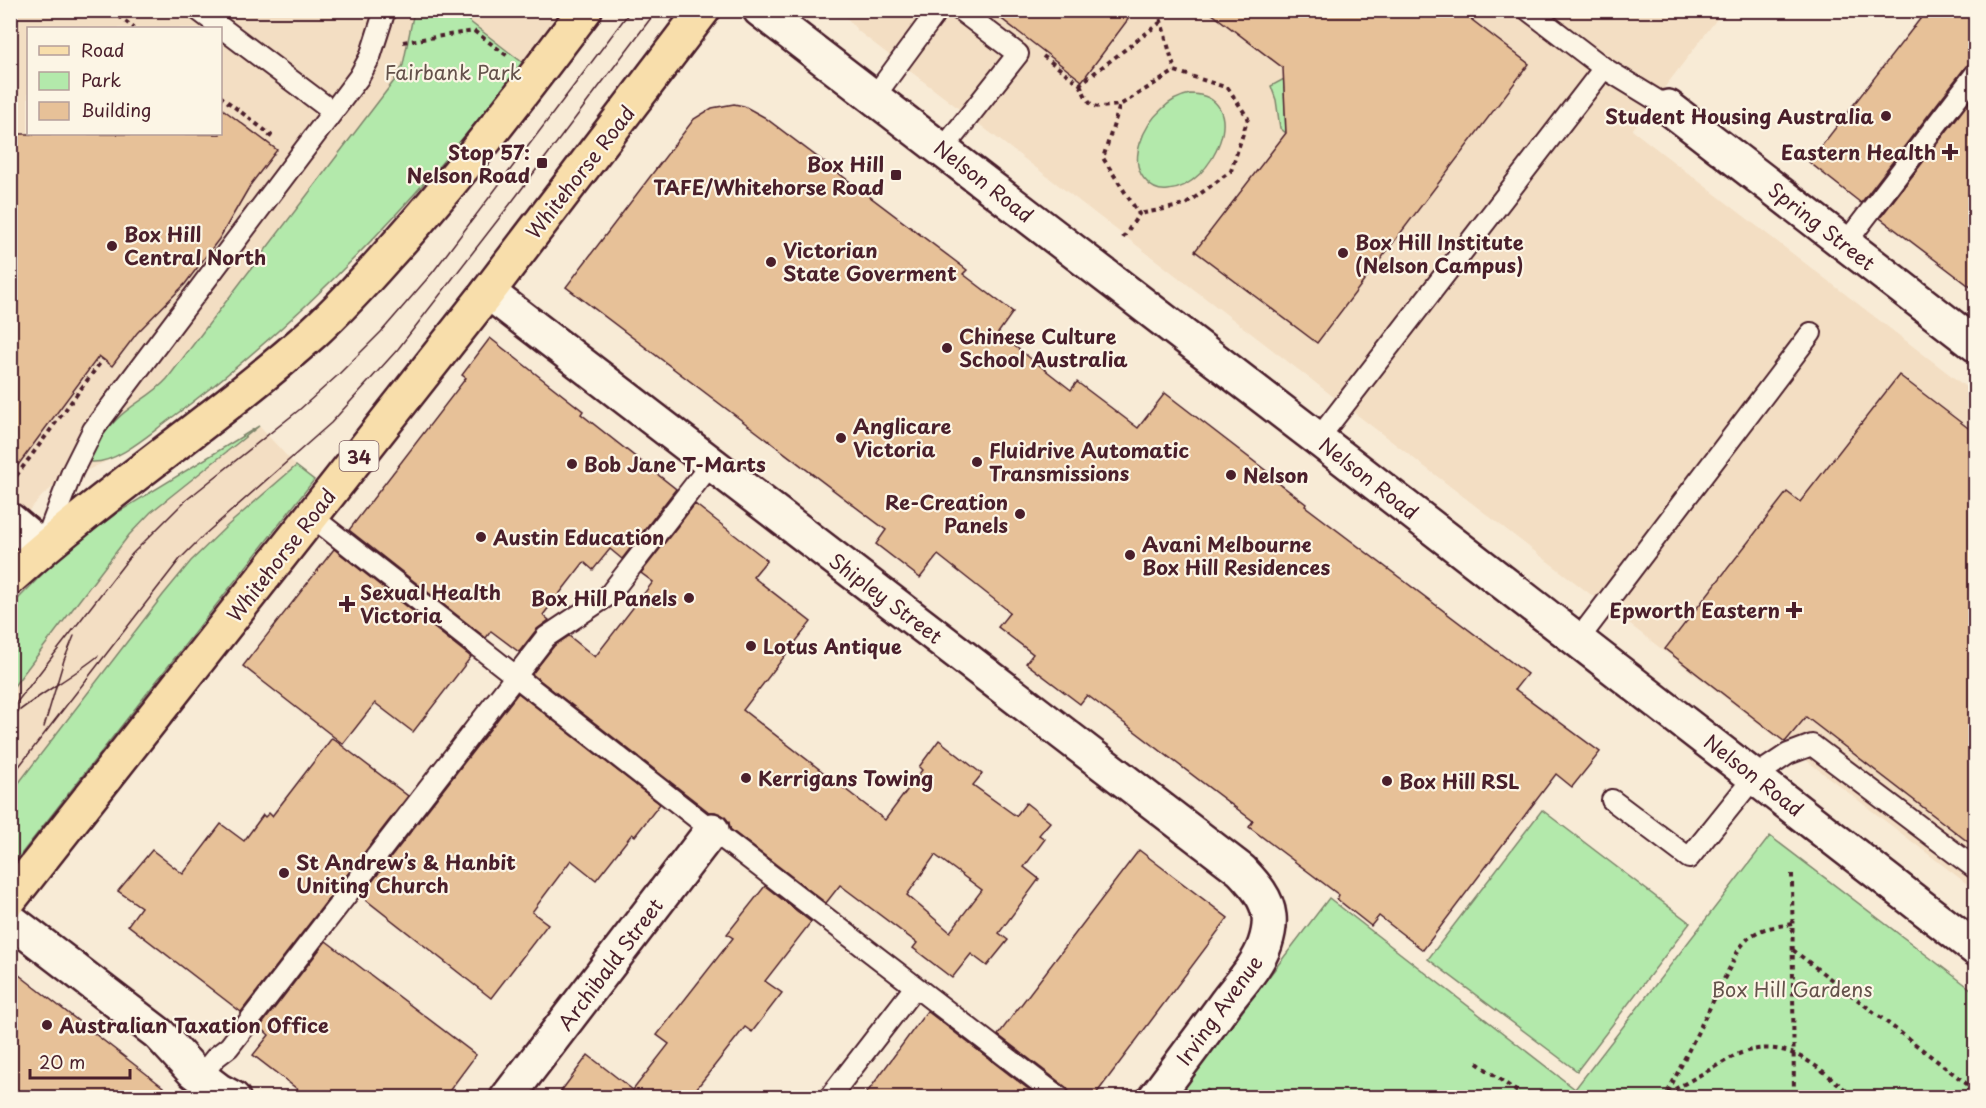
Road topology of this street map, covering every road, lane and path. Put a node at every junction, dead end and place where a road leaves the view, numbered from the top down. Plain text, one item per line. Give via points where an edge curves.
1 (111, 10) edge
2 (198, 10) edge
3 (385, 10) edge
4 (585, 10) edge
5 (704, 10) edge
6 (760, 10) edge
7 (938, 10) edge
8 (960, 10) edge
9 (1158, 10) edge
10 (1528, 10) edge
11 (1161, 22) junction
12 (133, 27) edge
13 (221, 27) edge
14 (222, 28) edge
15 (374, 46) junction
16 (1036, 50) dead end
17 (510, 58) dead end
18 (1604, 68) junction
19 (1175, 71) junction
20 (1976, 73) edge
21 (1080, 84) junction
22 (874, 96) junction
23 (222, 98) edge
24 (1120, 105) junction
25 (1668, 107) joint
26 (332, 111) junction
27 (266, 142) dead end
28 (943, 150) junction
29 (1139, 214) junction
30 (1123, 238) dead end
31 (1845, 244) junction
32 (488, 292) junction
33 (1810, 333) dead end
34 (1976, 345) edge
35 (103, 359) dead end
36 (1318, 439) junction
37 (711, 464) junction
38 (11, 483) edge
39 (311, 516) junction
40 (10, 520) edge
41 (43, 548) junction
42 (10, 578) edge
43 (1578, 640) junction
44 (514, 676) junction
45 (1755, 776) junction
46 (1612, 800) dead end
47 (712, 830) junction
48 (1976, 869) edge
49 (1792, 874) dead end
50 (10, 899) edge
51 (1269, 917) joint
52 (10, 920) edge
53 (1792, 924) junction
54 (1976, 949) edge
55 (1793, 950) junction
56 (915, 987) junction
57 (1794, 1054) junction
58 (1477, 1063) dead end
59 (200, 1077) junction
60 (1976, 1091) edge
61 (1668, 1093) junction
62 (233, 1098) edge
63 (507, 1098) edge
64 (829, 1098) edge
65 (1060, 1098) edge
66 (1155, 1098) edge
67 (1526, 1098) edge
68 (1659, 1098) edge
69 (1794, 1098) edge
70 (1855, 1098) edge

1 - 12 path
2 - 13 lane
3 - 15 lane
4 - 41 main road via 449,186 315,332
5 - 32 main road, Whitehorse Road / 34
6 - 22 street, Nelson Road
7 - 22 lane
8 - 28 lane via 1018,54
9 - 11 path
10 - 18 lane
11 - 19 path
11 - 21 path
14 - 26 lane
15 - 17 path via 474,31
15 - 26 lane via 368,63
16 - 21 path
18 - 25 lane
18 - 36 lane
19 - 24 path
19 - 29 path via 1228,88 1248,118 1231,171 1185,205
20 - 31 lane
21 - 24 path via 1088,104 1096,108
22 - 28 street, Nelson Road
23 - 27 path via 271,135
24 - 29 path via 1103,158
25 - 31 street, Spring Street
26 - 41 lane via 200,276 93,430
28 - 36 street, Nelson Road
29 - 30 path
31 - 34 street, Spring Street
32 - 37 street, Shipley Street
32 - 39 main road, Whitehorse Road / 34
33 - 43 lane
35 - 38 path
36 - 43 street, Nelson Road
37 - 44 lane via 609,595 546,637
37 - 51 street, Shipley Street via 1240,870 1255,885
39 - 44 lane
39 - 50 main road, Whitehorse Road / 34
40 - 41 street
41 - 42 main road
43 - 45 street, Nelson Road
44 - 47 lane
44 - 59 lane via 229,1047
45 - 46 lane via 1689,858
45 - 48 lane via 1788,754 1812,745
45 - 54 street, Nelson Road
47 - 56 lane
47 - 63 street, Archibald Street
49 - 53 path
51 - 66 street, Irving Avenue via 1265,945 1256,962
52 - 59 street via 168,1043
53 - 55 path
53 - 61 path via 1763,929 1745,940
55 - 57 path
55 - 60 path
56 - 64 lane
56 - 65 lane
57 - 61 path via 1767,1047 1747,1051
57 - 69 path
57 - 70 path
58 - 67 path
59 - 62 street
61 - 68 path

